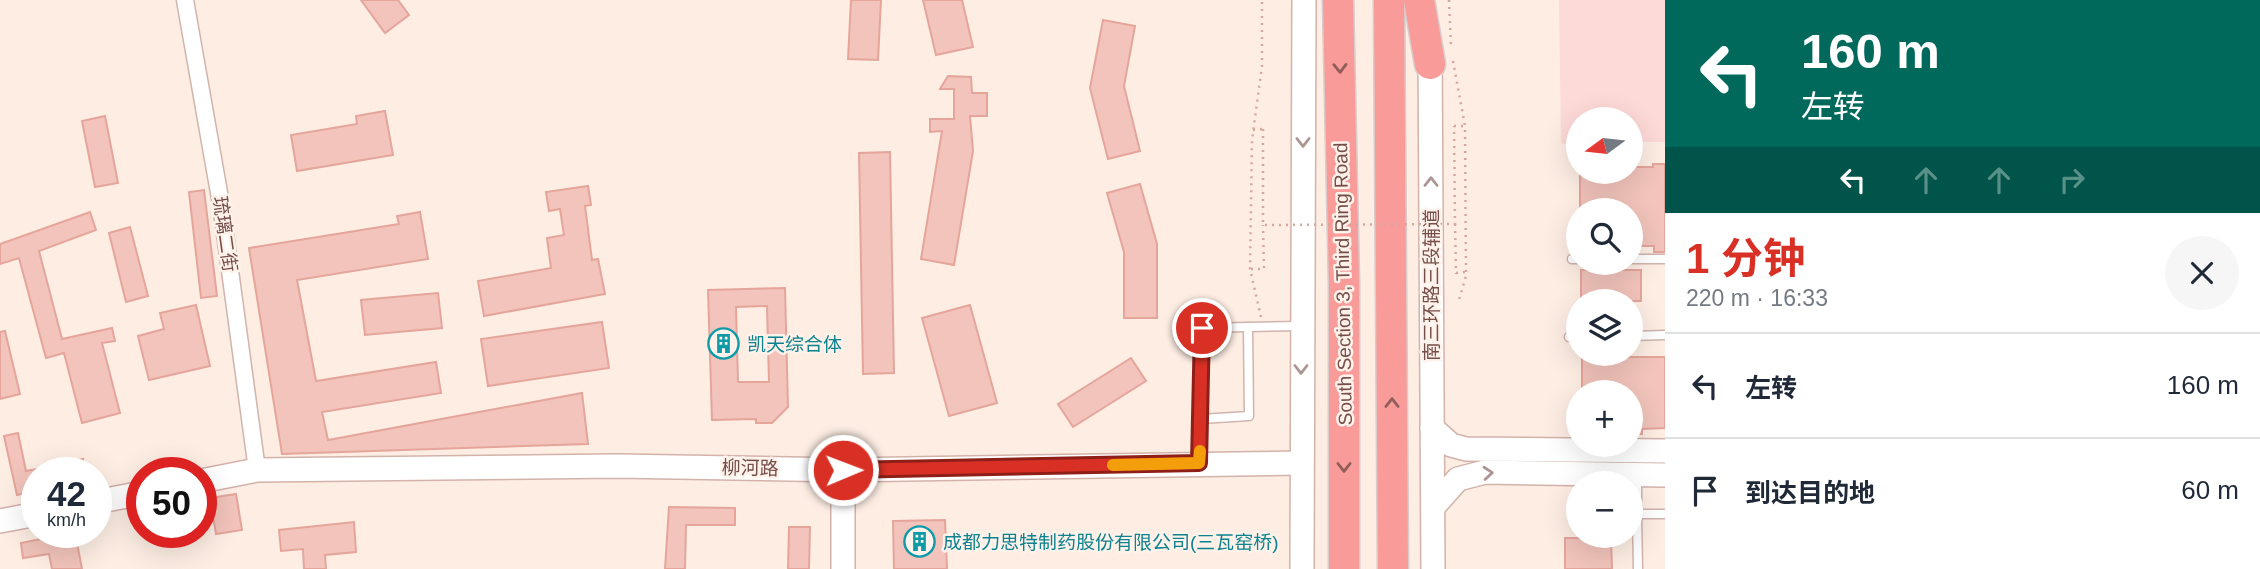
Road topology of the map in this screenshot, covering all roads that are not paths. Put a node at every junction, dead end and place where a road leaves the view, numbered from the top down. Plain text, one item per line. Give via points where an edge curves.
1 (185, 0) edge
2 (1304, 0) edge
3 (1338, 0) edge
4 (1389, 0) edge
5 (1419, 0) edge
6 (1429, 0) edge
7 (1430, 64) junction
8 (1643, 259) edge
9 (1665, 259) edge
10 (1301, 326) junction
11 (1248, 327) junction
12 (1665, 335) edge
13 (1643, 336) edge
14 (1201, 419) junction
15 (1432, 428) junction
16 (1665, 452) edge
17 (1199, 463) junction
18 (1300, 463) junction
19 (257, 470) junction
20 (843, 470) junction
21 (1566, 474) edge
22 (1643, 475) edge
23 (1665, 475) edge
24 (217, 478) edge
25 (1433, 507) junction
26 (1643, 514) edge
27 (1665, 514) edge
28 (21, 517) edge
29 (0, 521) edge
30 (1638, 548) edge
31 (843, 569) edge
32 (1302, 569) edge
33 (1344, 569) edge
34 (1393, 569) edge
35 (1433, 569) edge
36 (1638, 569) edge

1 - 19 street, 琉璃二街 via 221,204
2 -> 10 main road
3 -> 33 highway, South Section 3, Third Ring Road
34 -> 4 highway
5 - 7 highway
6 - 7 main road, 南三环路三段辅道
15 -> 7 main road, 南三环路三段辅道
8 - 9 lane
10 - 11 lane
10 -> 18 main road
11 - 14 lane via 1202,328
11 - 14 lane via 1249,416
12 - 13 lane
14 - 17 lane
15 - 16 main road via 1451,445 1466,449
15 - 25 main road, 南三环路三段辅道
17 - 18 main road, 柳河路
17 - 20 main road, 柳河路
18 - 32 main road
19 - 20 main road, 柳河路 via 618,466
19 - 24 main road, 柳河路
20 - 31 main road
25 -> 21 main road via 1458,479 1485,472
22 - 23 main road
25 - 35 main road, 南三环路三段辅道
26 - 27 lane
28 - 29 main road
30 - 36 lane

